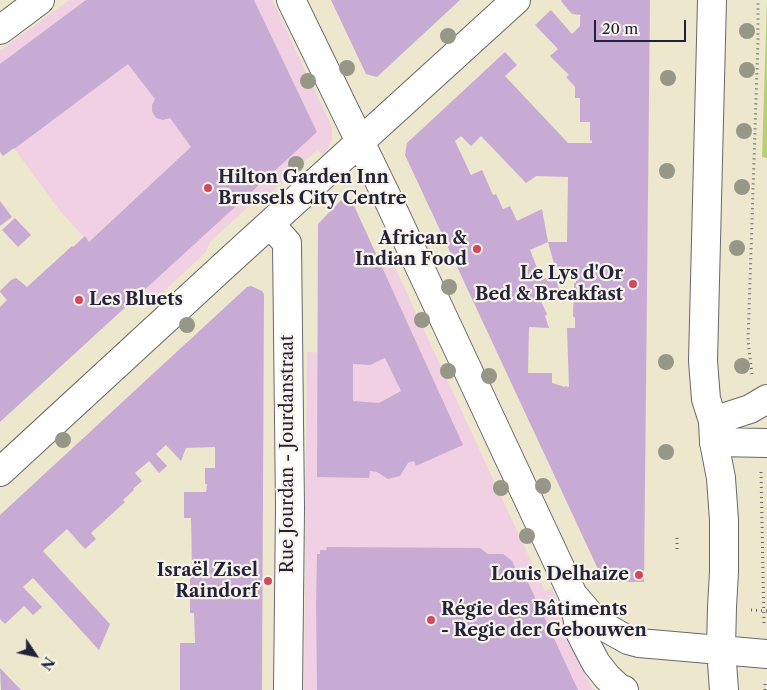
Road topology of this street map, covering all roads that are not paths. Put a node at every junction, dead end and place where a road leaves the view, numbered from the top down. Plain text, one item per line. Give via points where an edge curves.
1 (40, 0) edge
2 (291, 0) edge
3 (516, 0) edge
4 (712, 0) edge
5 (0, 30) edge
6 (360, 142) junction
7 (270, 224) junction
8 (758, 404) edge
9 (714, 431) junction
10 (758, 443) edge
11 (0, 472) edge
12 (573, 595) junction
13 (722, 649) junction
14 (767, 654) edge
15 (288, 690) edge
16 (624, 690) edge
17 (724, 690) edge

1 - 5 main road
2 - 6 main road
3 - 6 main road
4 - 9 main road via 703,360 706,400
6 - 7 main road
6 - 12 main road
7 - 11 main road
7 - 15 main road, Rue Jourdan - Jourdanstraat via 287,243
8 - 9 main road
9 - 10 main road
9 - 13 main road via 724,520
12 - 13 main road via 592,618 628,640
12 - 16 main road via 580,632 588,649 607,677
13 - 14 main road
13 - 17 main road

